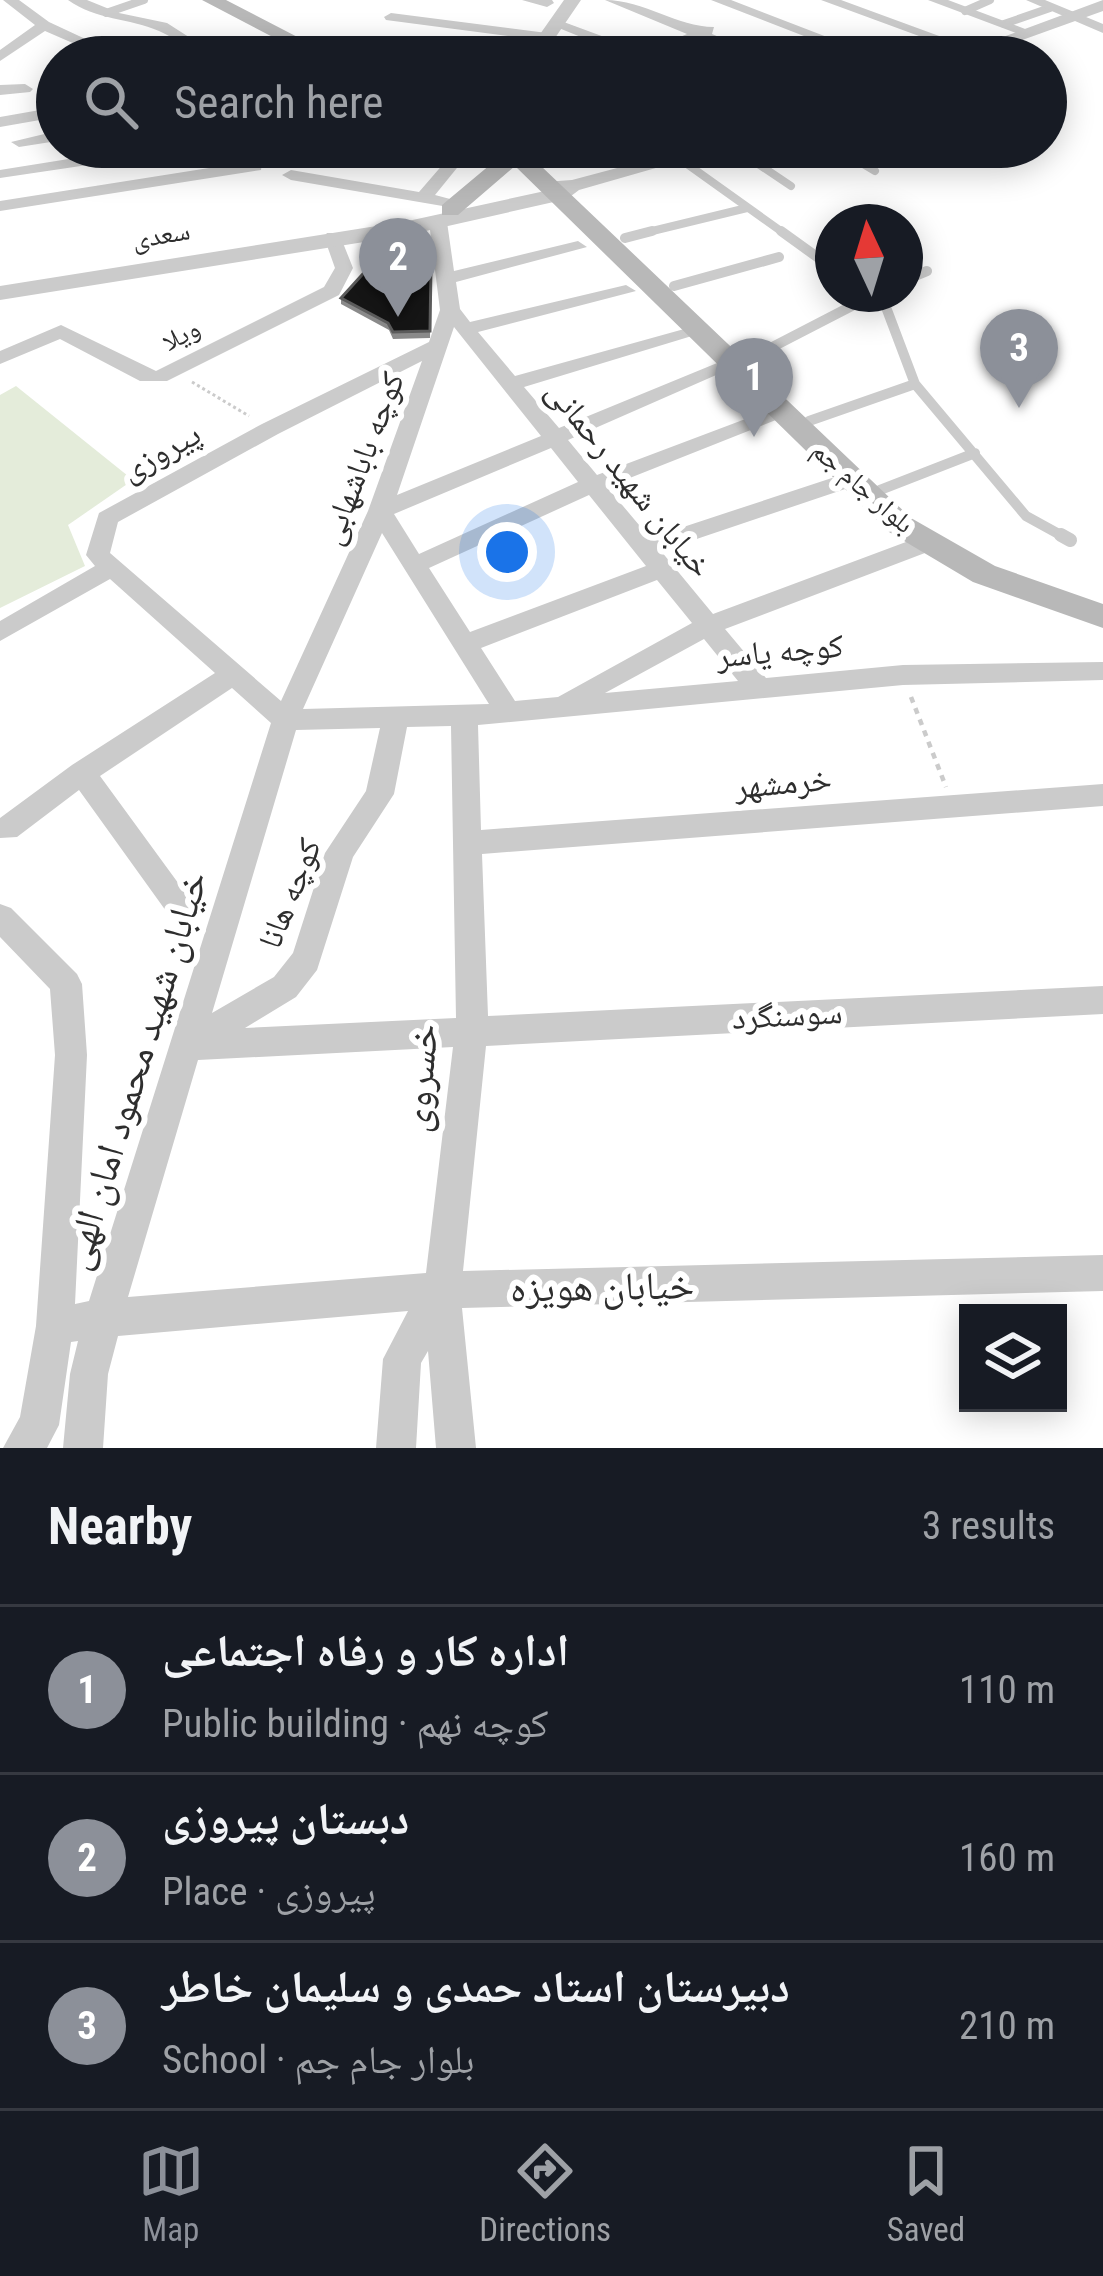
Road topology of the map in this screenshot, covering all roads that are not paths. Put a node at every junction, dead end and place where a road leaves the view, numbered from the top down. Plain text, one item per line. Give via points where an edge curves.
1 (4, 0) edge
2 (75, 0) edge
3 (144, 0) edge
4 (529, 0) edge
5 (572, 0) edge
6 (612, 0) edge
7 (718, 0) edge
8 (779, 0) edge
9 (828, 0) edge
10 (935, 0) edge
11 (990, 0) edge
12 (1033, 0) edge
13 (547, 2) edge
14 (204, 5) edge
15 (1103, 5) edge
16 (1050, 8) junction
17 (965, 10) junction
18 (751, 12) junction
19 (106, 14) junction
20 (391, 17) dead end
21 (1073, 17) junction
22 (734, 19) dead end
23 (30, 21) junction
24 (1004, 24) junction
25 (718, 26) dead end
26 (1103, 29) edge
27 (551, 30) junction
28 (1026, 32) junction
29 (701, 34) junction
30 (66, 36) edge
31 (178, 36) edge
32 (252, 36) edge
33 (287, 36) edge
34 (548, 36) edge
35 (572, 36) edge
36 (696, 36) edge
37 (706, 36) edge
38 (816, 36) edge
39 (922, 36) edge
40 (1017, 36) edge
41 (0, 57) edge
42 (25, 89) dead end
43 (0, 90) edge
44 (36, 116) edge
45 (0, 122) edge
46 (36, 139) edge
47 (19, 142) dead end
48 (36, 161) edge
49 (36, 163) edge
50 (3, 167) edge
51 (195, 168) edge
52 (379, 168) edge
53 (448, 168) edge
54 (499, 168) edge
55 (537, 168) edge
56 (644, 168) edge
57 (692, 168) edge
58 (764, 168) edge
59 (870, 168) edge
60 (875, 171) dead end
61 (380, 172) dead end
62 (291, 175) dead end
63 (791, 186) dead end
64 (560, 189) junction
65 (424, 197) junction
66 (0, 206) edge
67 (747, 208) junction
68 (447, 220) junction
69 (333, 237) junction
70 (625, 238) junction
71 (578, 248) dead end
72 (815, 256) edge
73 (779, 257) dead end
74 (927, 271) dead end
75 (923, 273) edge
76 (448, 278) junction
77 (674, 286) junction
78 (626, 290) dead end
79 (0, 293) edge
80 (841, 312) edge
81 (885, 312) edge
82 (458, 320) junction
83 (694, 332) junction
84 (437, 346) junction
85 (0, 358) edge
86 (739, 362) junction
87 (510, 384) junction
88 (915, 384) junction
89 (780, 414) junction
90 (809, 421) junction
91 (555, 438) junction
92 (975, 453) junction
93 (849, 480) junction
94 (593, 484) junction
95 (880, 490) junction
96 (380, 511) junction
97 (1070, 540) dead end
98 (929, 542) junction
99 (645, 548) junction
100 (415, 566) junction
101 (112, 567) junction
102 (663, 569) junction
103 (1103, 599) edge
104 (1103, 616) edge
105 (709, 625) junction
106 (0, 632) edge
107 (465, 644) junction
108 (1103, 671) edge
109 (233, 674) junction
110 (759, 688) junction
111 (556, 707) junction
112 (508, 712) junction
113 (464, 716) junction
114 (396, 717) junction
115 (285, 720) junction
116 (82, 773) junction
117 (1103, 795) edge
118 (7, 830) dead end
119 (469, 843) junction
120 (177, 902) dead end
121 (0, 917) edge
122 (1103, 1000) edge
123 (472, 1029) junction
124 (185, 1046) junction
125 (1102, 1275) edge
126 (442, 1290) junction
127 (103, 1318) junction
128 (56, 1327) junction
129 (23, 1448) edge
130 (83, 1448) edge
131 (396, 1448) edge
132 (456, 1448) edge

1 - 23 street
2 - 19 street
3 - 19 lane
4 - 13 street
5 - 27 street
6 - 29 street
7 - 18 street
8 - 18 street
9 - 39 street
10 - 17 street
11 - 17 lane
12 - 16 street
14 - 32 main road
14 - 33 main road
15 - 21 street
16 - 21 street
16 - 24 lane
17 - 24 street
18 - 22 street
18 - 38 street
19 - 31 street
20 - 27 street
21 - 26 street
21 - 28 street
23 - 30 street
23 - 41 street
24 - 28 street
25 - 29 street
27 - 34 street
27 - 35 street
28 - 40 street
29 - 36 street
29 - 37 street
42 - 43 street
44 - 45 street
46 - 47 street
48 - 50 street
49 - 50 street
51 - 66 street
52 - 61 street
53 - 65 street
54 - 68 main road
55 - 64 main road, بلوار جام جم
56 - 64 street, سعدی
57 - 67 lane
58 - 63 lane
59 - 60 lane
62 - 65 street
64 - 68 street, سعدی
64 - 70 main road, بلوار جام جم
64 - 83 main road, بلوار جام جم
65 - 68 street
67 - 70 lane
67 - 72 lane
68 - 69 street, سعدی
68 - 69 street, سعدی
68 - 76 street, کوچه باباشهابی
69 - 79 street, سعدی
69 - 85 street, ویلا via 344,268 332,291 172,370 147,377 61,331
70 - 77 main road, بلوار جام جم
71 - 76 street
73 - 77 lane
74 - 75 lane
76 - 82 street, کوچه باباشهابی
77 - 86 main road, بلوار جام جم
78 - 82 street
80 - 86 lane
81 - 88 lane
82 - 84 street, کوچه باباشهابی
82 - 87 street, خیابان شهید رحمانی
83 - 86 main road, بلوار جام جم
83 - 87 street
84 - 96 street, کوچه باباشهابی
84 - 101 street, پیروزی via 107,518 98,555
86 - 89 main road, بلوار جام جم
86 - 90 main road, بلوار جام جم
86 - 91 street
87 - 91 street, خیابان شهید رحمانی
88 - 90 lane
88 - 92 lane
89 - 93 main road, بلوار جام جم
89 - 94 street
90 - 95 main road, بلوار جام جم
91 - 94 street, خیابان شهید رحمانی
91 - 96 street
92 - 95 lane
92 - 97 lane via 1026,516
93 - 98 main road, بلوار جام جم
93 - 99 street
94 - 99 street, خیابان شهید رحمانی
94 - 100 street
95 - 103 main road, بلوار جام جم via 993,560
96 - 100 street
96 - 115 street, کوچه باباشهابی
98 - 104 main road, بلوار جام جم via 1018,588
98 - 105 street
99 - 102 street, خیابان شهید رحمانی
100 - 107 street
101 - 106 street
101 - 109 street
102 - 105 street, خیابان شهید رحمانی
102 - 107 street
105 - 110 street, خیابان شهید رحمانی
105 - 111 street
107 - 112 street
108 - 110 street, کوچه یاسر
109 - 115 street
109 - 116 street
110 - 111 street, کوچه یاسر
111 - 112 street, کوچه یاسر
112 - 113 street, کوچه یاسر
113 - 114 street, کوچه یاسر
113 - 119 street, خسروی
114 - 115 street, کوچه یاسر
114 - 124 street, کوچه هانا via 380,794 340,853 306,960 285,987
115 - 124 street, خیابان شهید محمود امان الهی
116 - 118 street
116 - 120 street
117 - 119 street, خرمشهر
119 - 123 street, خسروی
121 - 128 street via 66,984 71,1055
122 - 123 street, سوسنگرد
123 - 124 street, سوسنگرد
123 - 126 street, خسروی
124 - 127 street, خیابان شهید محمود امان الهی
125 - 126 street, خیابان هویزه
126 - 127 street, خیابان هویزه
126 - 131 street via 402,1359
126 - 132 street, خسروی
127 - 128 street, خیابان هویزه
127 - 130 street, خیابان شهید محمود امان الهی
128 - 129 street via 39,1425

